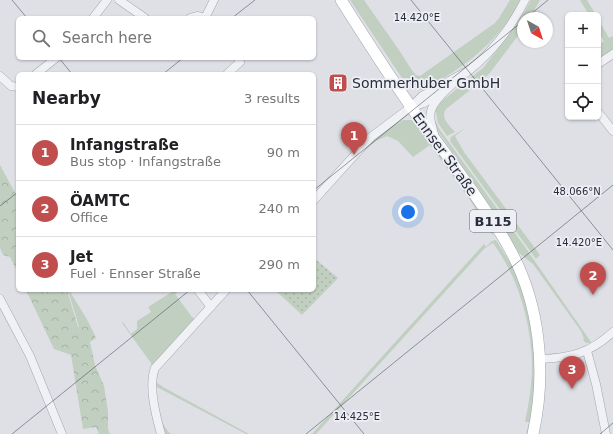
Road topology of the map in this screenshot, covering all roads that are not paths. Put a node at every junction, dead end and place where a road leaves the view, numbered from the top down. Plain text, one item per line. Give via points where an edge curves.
1 (107, 0) edge
2 (119, 0) edge
3 (214, 0) edge
4 (341, 0) edge
5 (525, 0) edge
6 (94, 16) edge
7 (142, 16) edge
8 (207, 16) edge
9 (613, 54) edge
10 (54, 60) edge
11 (239, 60) edge
12 (601, 62) edge
13 (471, 69) junction
14 (38, 72) edge
15 (229, 72) edge
16 (0, 76) edge
17 (16, 87) edge
18 (450, 87) junction
19 (411, 107) junction
20 (601, 116) edge
21 (613, 131) edge
22 (435, 139) junction
23 (316, 198) edge
24 (200, 292) edge
25 (224, 292) edge
26 (0, 299) edge
27 (211, 307) junction
28 (613, 332) edge
29 (587, 351) junction
30 (540, 359) junction
31 (62, 434) edge
32 (160, 434) edge
33 (533, 434) edge
34 (606, 434) edge

1 - 6 street
2 - 7 street
3 - 8 street
4 - 19 main road, Ennser Straße / B115
5 - 13 street via 502,36
9 - 12 street
10 - 14 street
11 - 15 street via 240,62
13 - 18 street
13 - 19 street via 422,96
16 - 17 street via 10,86
18 - 19 street via 424,104
18 - 22 street via 434,103 430,113
19 - 22 main road, Ennser Straße / B115
19 - 23 street via 371,136
20 - 21 street
22 - 30 main road, Ennser Straße / B115 via 500,232 515,259 533,313
24 - 27 street
25 - 27 street
26 - 31 street via 30,356
27 - 32 street via 162,360 153,374 152,385
28 - 29 street
29 - 30 street
29 - 34 street via 598,390
30 - 33 main road, Ennser Straße / B115 via 539,395

